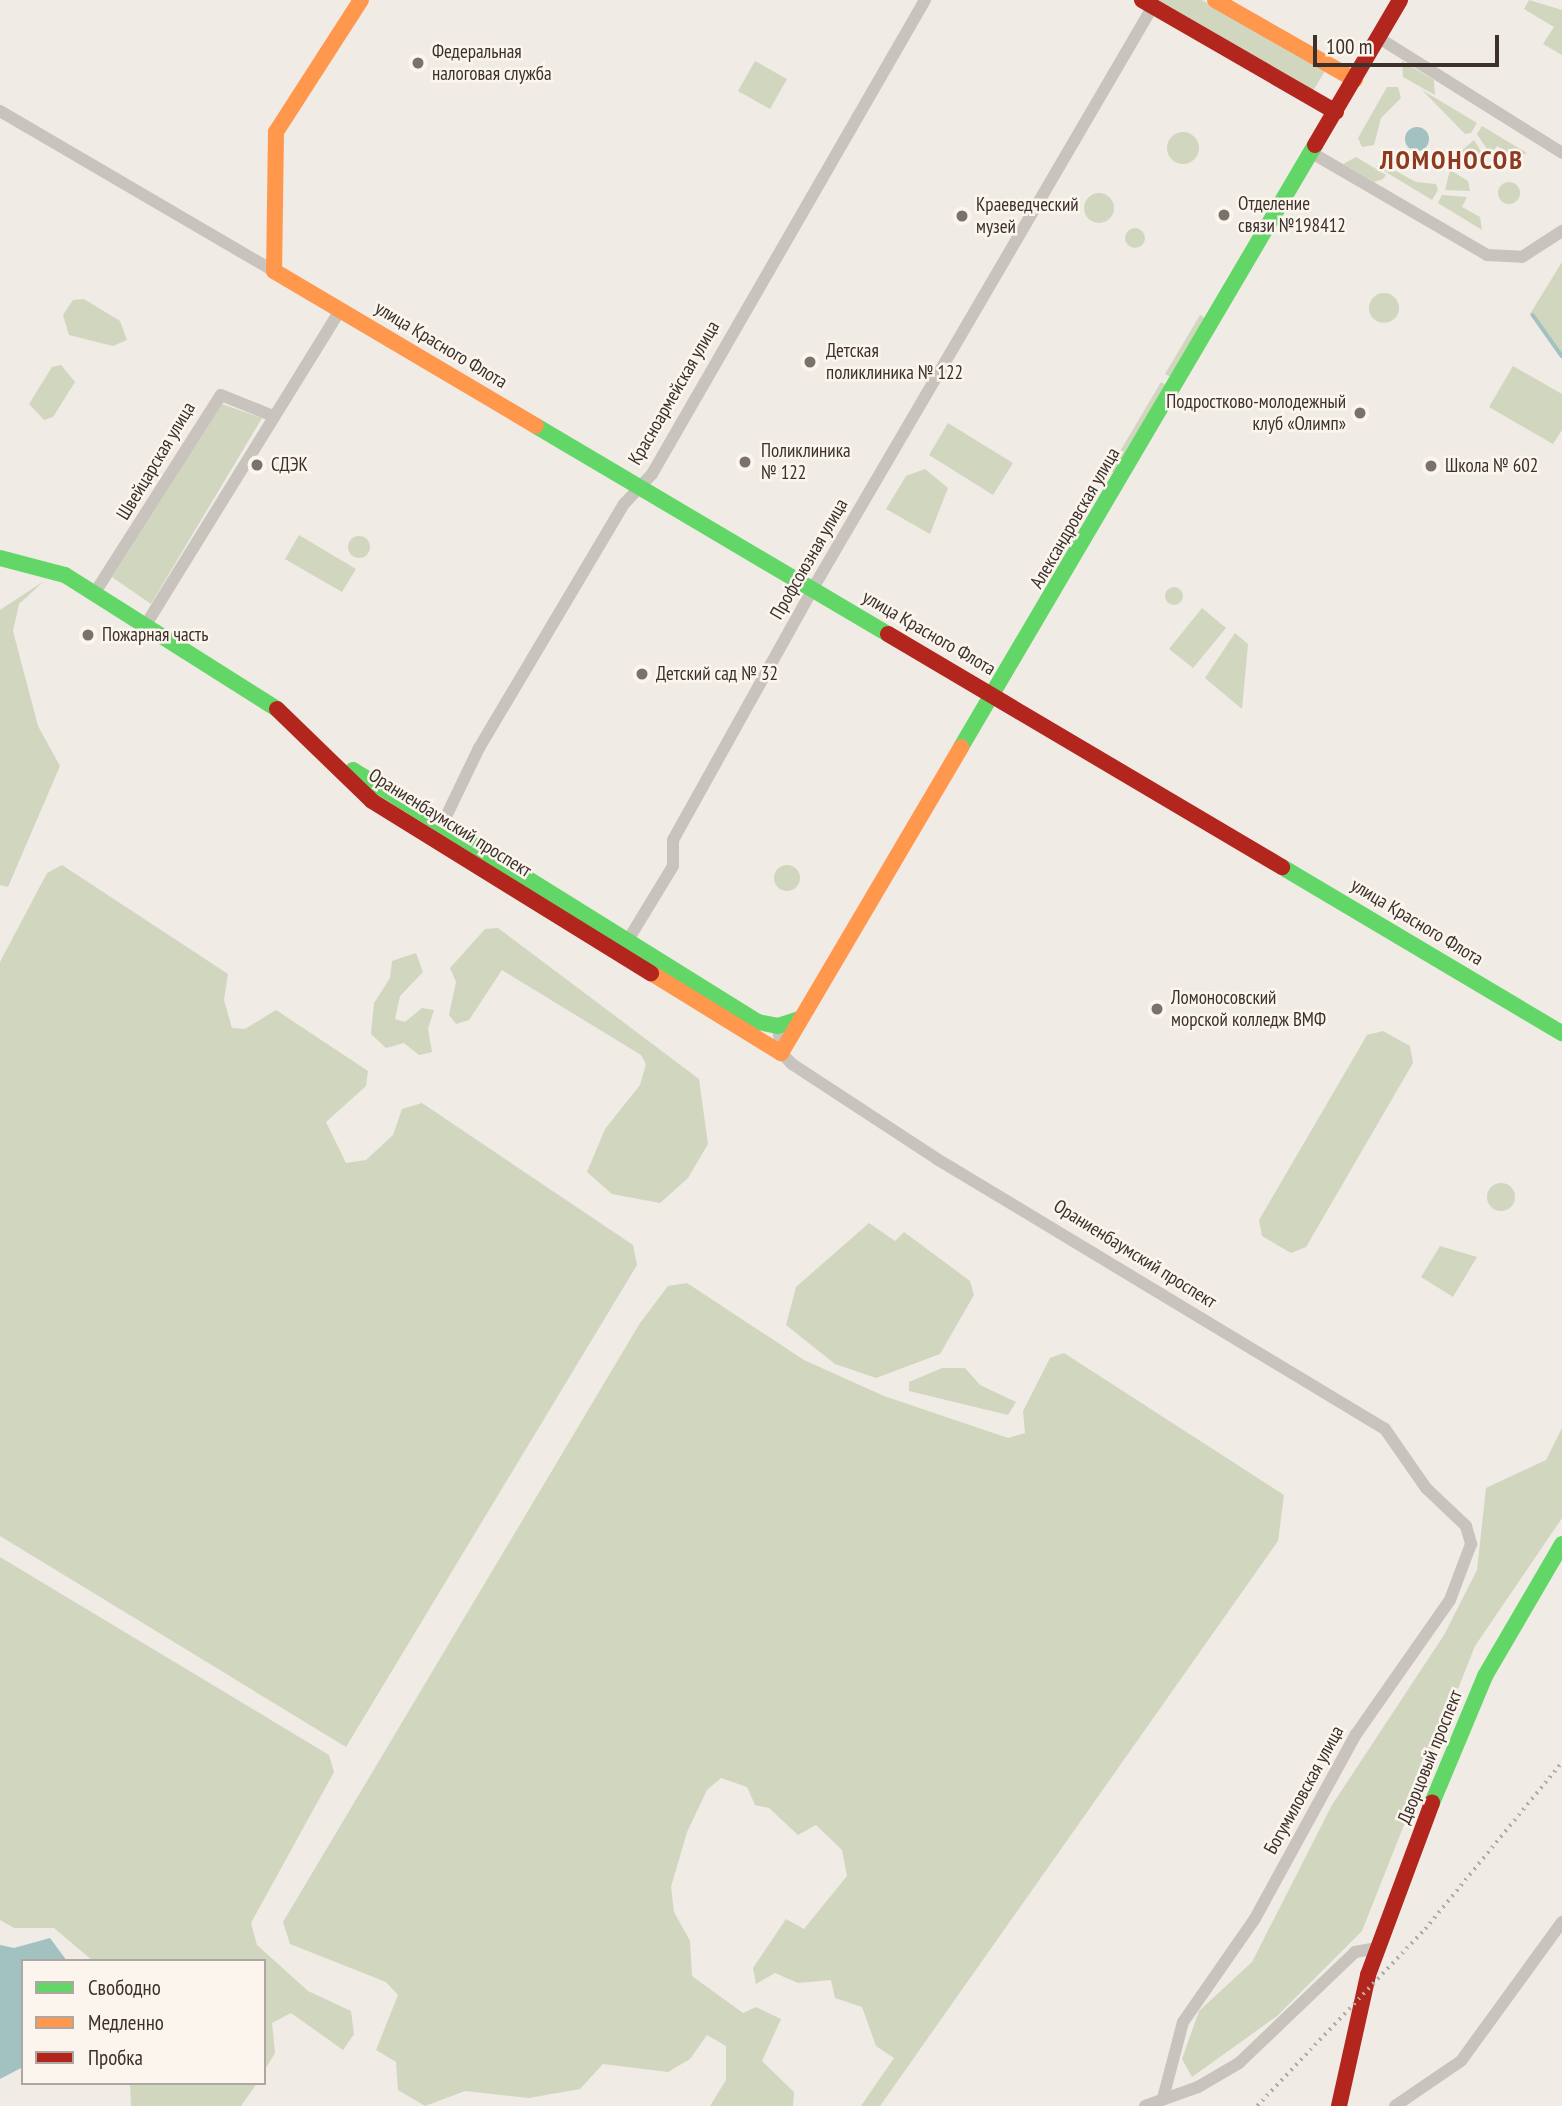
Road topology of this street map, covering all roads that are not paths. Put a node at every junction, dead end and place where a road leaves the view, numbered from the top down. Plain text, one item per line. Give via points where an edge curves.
1 (361, 0) edge
2 (925, 0) edge
3 (1215, 0) edge
4 (1401, 0) edge
5 (1147, 3) edge
6 (1379, 38) junction
7 (1355, 80) junction
8 (0, 111) edge
9 (1336, 111) junction
10 (1312, 153) junction
11 (1562, 153) edge
12 (1562, 231) edge
13 (274, 271) junction
14 (340, 310) junction
15 (274, 416) junction
16 (639, 487) junction
17 (0, 546) edge
18 (0, 558) edge
19 (97, 589) junction
20 (812, 590) junction
21 (150, 618) junction
22 (995, 695) junction
23 (438, 833) junction
24 (623, 948) junction
25 (799, 1019) junction
26 (778, 1027) junction
27 (1562, 1033) edge
28 (781, 1054) junction
29 (1447, 1509) joint
30 (1562, 1544) edge
31 (1562, 1922) edge
32 (1378, 1948) junction
33 (1163, 2098) junction
34 (1145, 2106) edge
35 (1339, 2106) edge
36 (1395, 2106) edge

1 - 13 main road via 276,132
2 - 16 street, Красноармейская улица
3 - 7 main road
4 - 6 main road, Александровская улица
5 - 9 main road
5 - 20 street, Профсоюзная улица
6 - 7 main road, Александровская улица
6 - 11 street
7 - 9 main road, Александровская улица
8 - 13 street
9 - 10 main road, Александровская улица
10 - 12 street via 1487,254 1522,257
10 - 22 main road, Александровская улица
13 - 14 main road, улица Красного Флота
14 - 15 street
14 - 16 main road, улица Красного Флота
15 - 19 street, Швейцарская улица via 221,396
15 - 21 street
16 - 20 main road, улица Красного Флота
16 - 23 street, Красноармейская улица via 479,748
17 - 19 main road, Ораниенбаумский проспект via 52,559
18 - 19 main road, Ораниенбаумский проспект via 46,568
19 - 21 main road, Ораниенбаумский проспект
19 - 23 main road, Ораниенбаумский проспект via 264,697 342,778
20 - 22 main road, улица Красного Флота
20 - 24 street, Профсоюзная улица via 673,841 673,866
21 - 23 main road, Ораниенбаумский проспект via 282,699 344,763
22 - 25 main road, Александровская улица
22 - 27 main road, улица Красного Флота
23 - 24 main road, Ораниенбаумский проспект
24 - 26 main road, Ораниенбаумский проспект via 758,1022
24 - 28 main road, Ораниенбаумский проспект
25 - 26 main road
25 - 28 main road, Александровская улица
26 - 28 street
28 - 29 street, Ораниенбаумский проспект via 937,1159 1385,1429
29 - 33 street, Богумиловская улица via 1466,1525 1471,1544 1450,1600 1356,1734 1259,1911 1183,2022
30 - 32 main road, Дворцовый проспект via 1485,1676
31 - 36 street via 1461,2061
32 - 33 street via 1355,1952 1239,2063
32 - 35 main road, Дворцовый проспект
33 - 34 street

